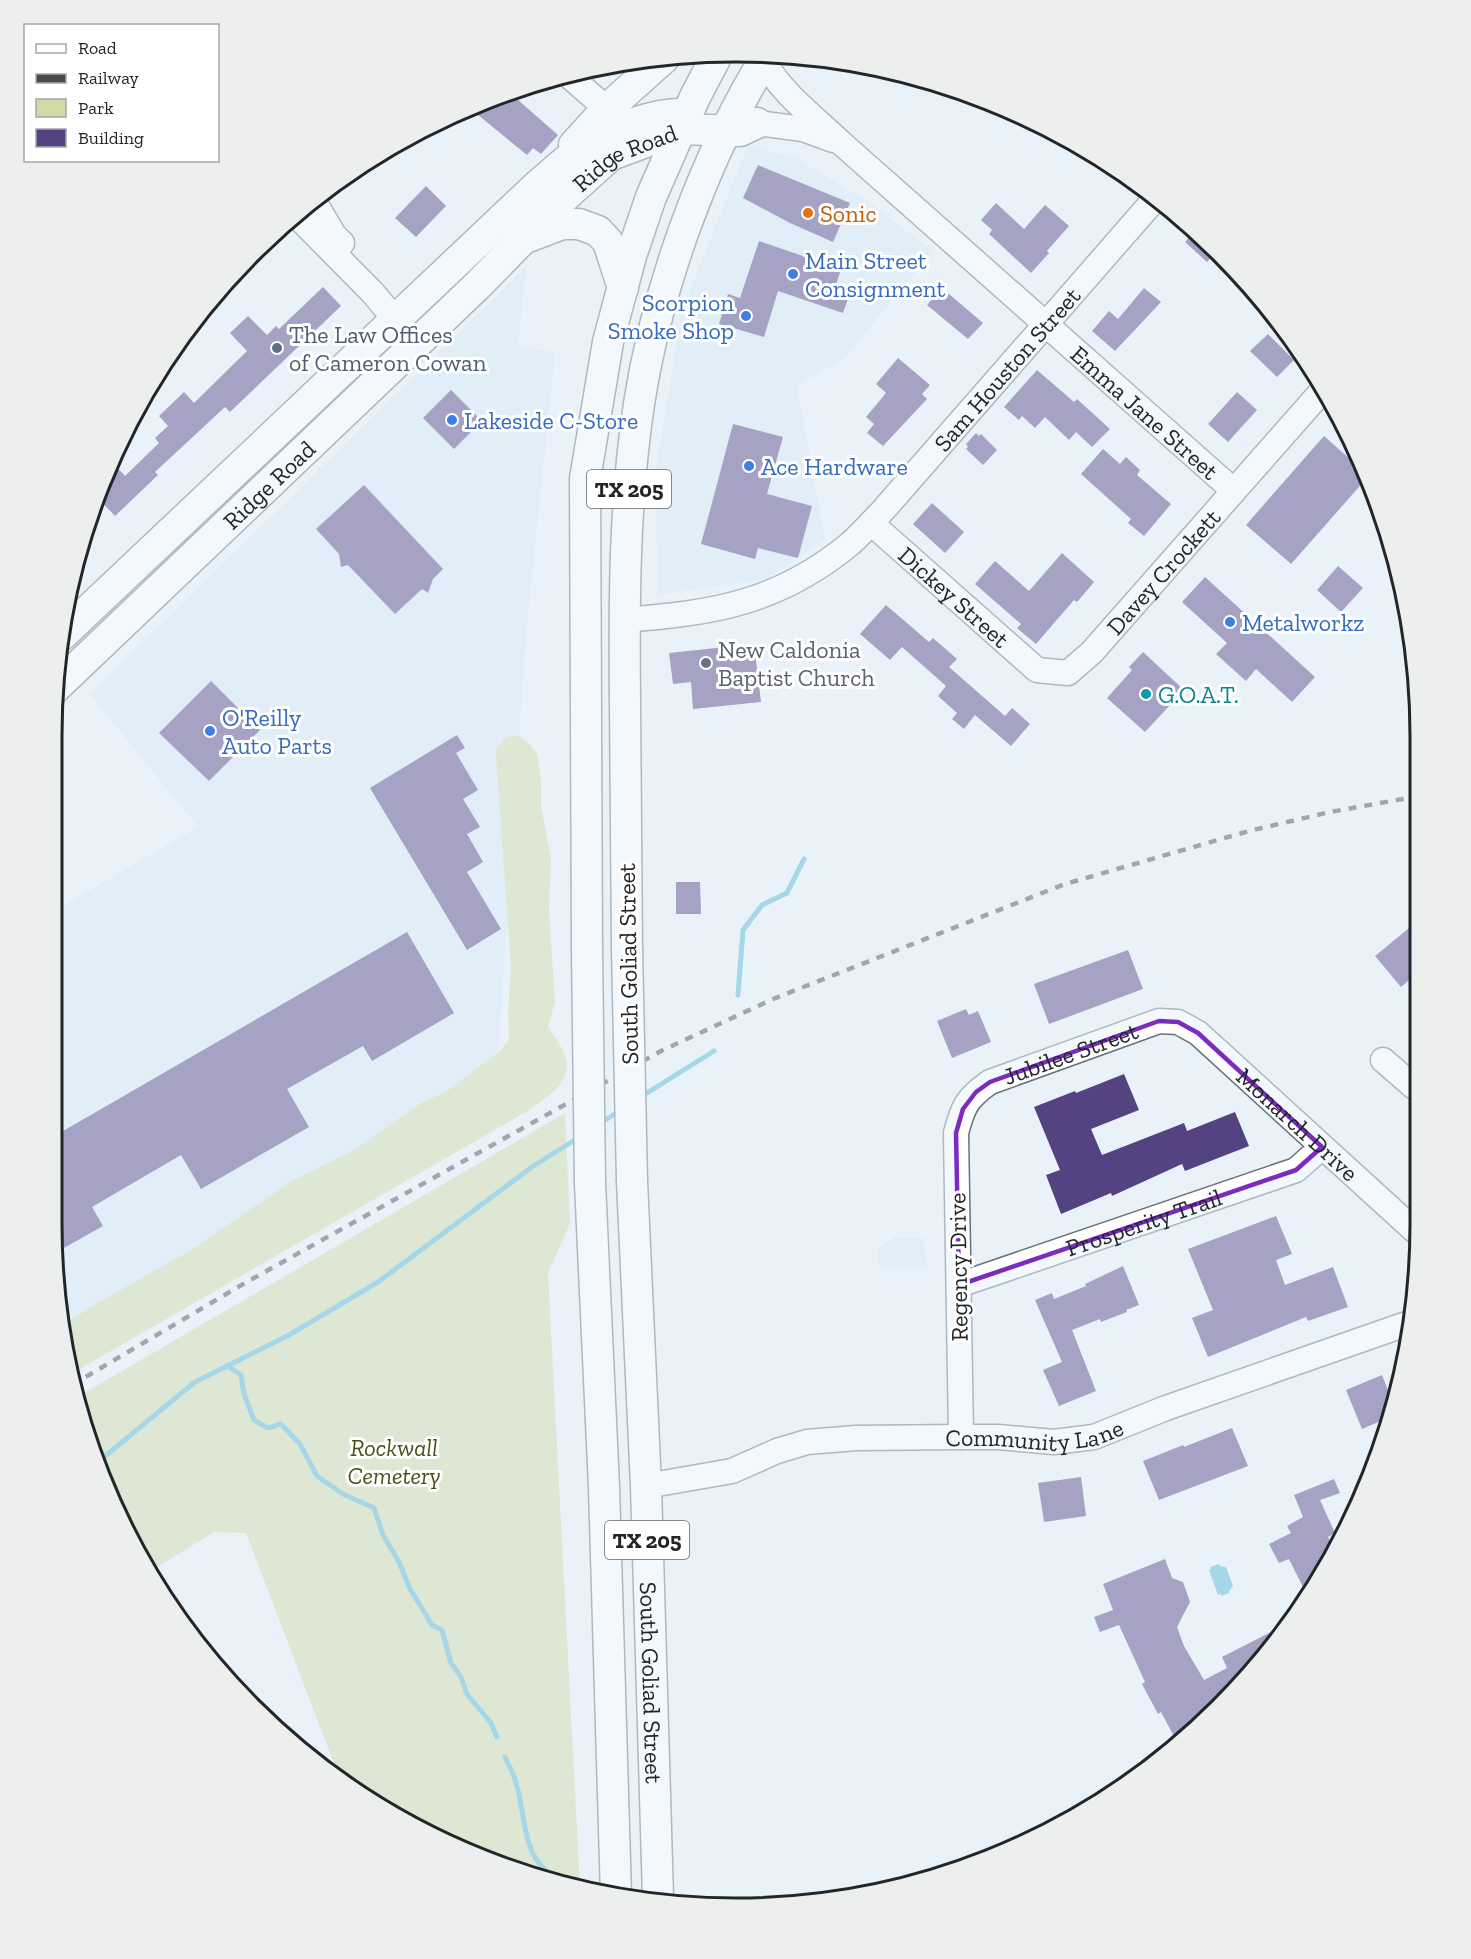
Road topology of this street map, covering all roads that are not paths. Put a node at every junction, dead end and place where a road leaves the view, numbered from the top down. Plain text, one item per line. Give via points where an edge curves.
1 (713, 63) edge
2 (763, 63) edge
3 (768, 63) edge
4 (655, 66) edge
5 (575, 81) edge
6 (607, 109) junction
7 (684, 121) junction
8 (739, 123) junction
9 (840, 142) junction
10 (538, 185) junction
11 (1150, 204) edge
12 (318, 207) edge
13 (301, 220) edge
14 (522, 240) junction
15 (623, 288) junction
16 (400, 314) junction
17 (1045, 325) junction
18 (421, 337) junction
19 (1318, 396) edge
20 (1234, 491) junction
21 (871, 523) junction
22 (624, 620) junction
23 (70, 627) edge
24 (1037, 670) joint
25 (64, 679) edge
26 (1178, 1022) joint
27 (1383, 1060) dead end
28 (1410, 1084) edge
29 (969, 1100) joint
30 (1322, 1147) junction
31 (1410, 1226) edge
32 (959, 1285) junction
33 (1402, 1326) edge
34 (961, 1437) junction
35 (646, 1486) junction
36 (616, 1887) edge
37 (658, 1893) edge

1 - 7 main road, South Goliad Street / TX 205
2 - 8 main road, South Goliad Street / TX 205 via 747,89
3 - 9 street, Emma Jane Street via 783,88
4 - 6 main road
5 - 6 street
6 - 10 main road
7 - 8 main road, Ridge Road
7 - 10 main road, Ridge Road via 666,113 634,123 590,144
7 - 14 main road, Ridge Road via 611,155
7 - 15 main road, South Goliad Street / TX 205 via 651,197
8 - 9 street, Emma Jane Street via 803,129
8 - 22 main road, South Goliad Street / TX 205 via 712,163 660,309 639,402 630,481
9 - 17 street, Emma Jane Street
10 - 16 main road, Ridge Road
11 - 17 street, Sam Houston Street
12 - 16 street via 334,235
13 - 16 street
14 - 15 main road via 562,224 579,224 597,231 609,242
14 - 18 main road, Ridge Road
15 - 36 main road, South Goliad Street / TX 205, bridge via 608,342 585,479 590,1183
16 - 18 street
16 - 23 main road, Ridge Road
17 - 20 street, Emma Jane Street
17 - 21 street, Sam Houston Street
18 - 25 main road, Ridge Road
19 - 20 street, Davey Crockett
20 - 24 street, Davey Crockett via 1092,652 1068,673
21 - 22 street, Sam Houston Street via 815,569 757,599 695,614
21 - 24 street, Dickey Street
22 - 35 main road, South Goliad Street / TX 205, bridge via 632,1181
26 - 29 street, Jubilee Street via 1159,1021 990,1082
26 - 30 street, Monarch Drive via 1198,1033
27 - 28 street
29 - 32 street, Regency Drive via 956,1133
30 - 31 street, Monarch Drive
30 - 32 street, Prosperity Trail via 1296,1170
32 - 34 street, Regency Drive
33 - 34 street, Community Lane via 1094,1437 1054,1442
34 - 35 street, Community Lane via 807,1442 732,1471
35 - 37 main road, South Goliad Street / TX 205

